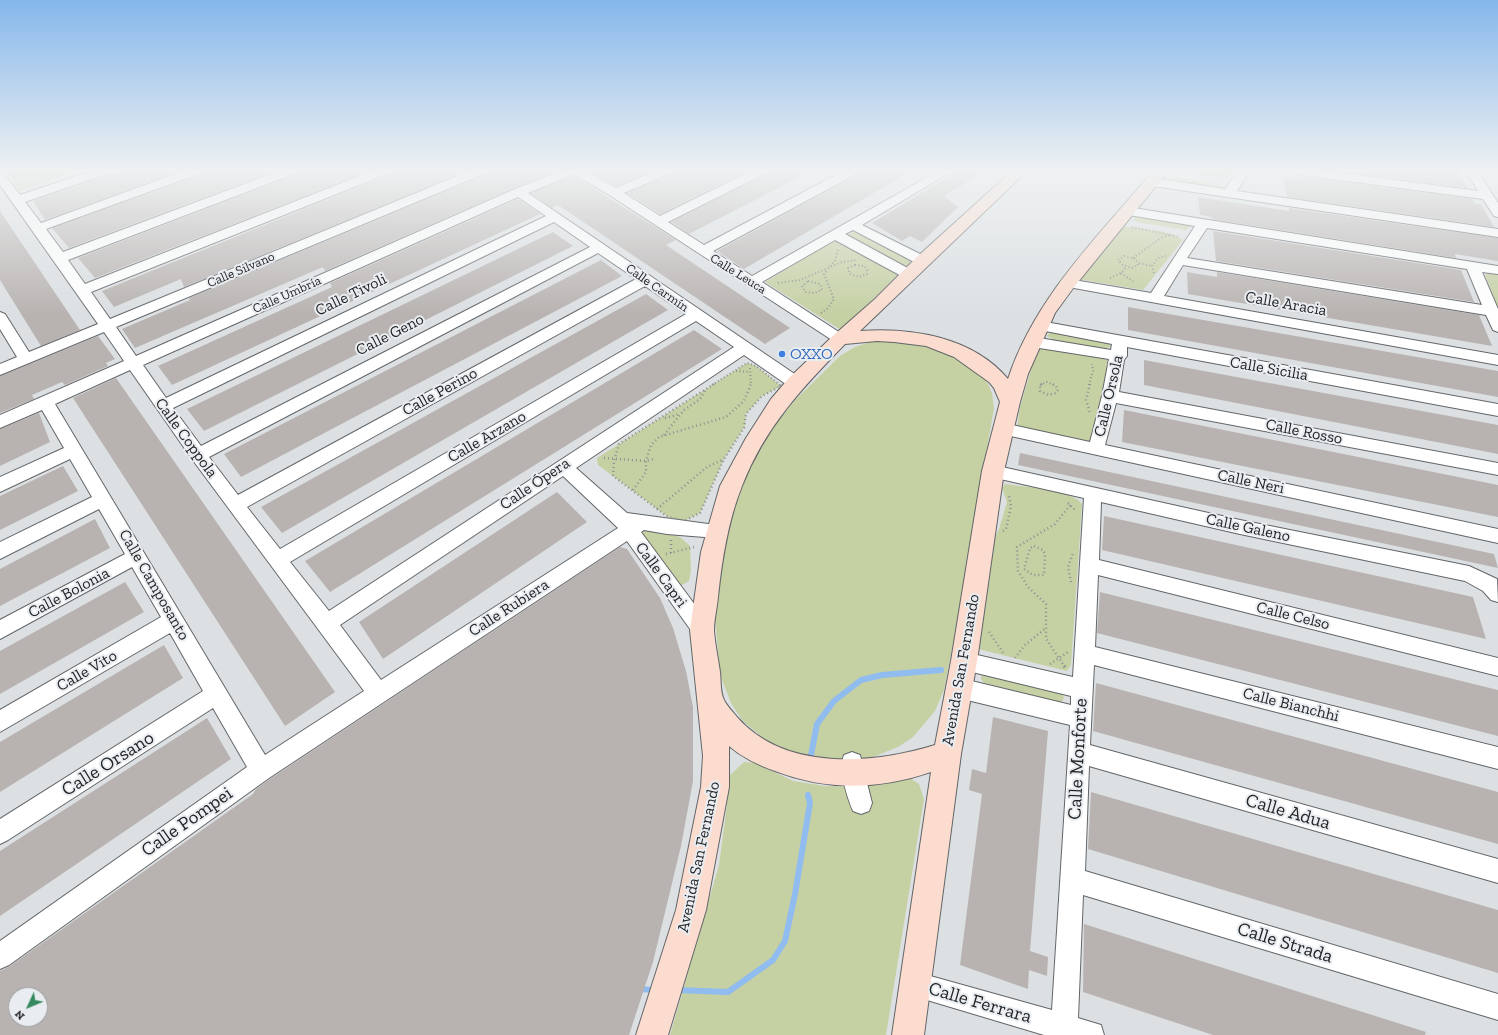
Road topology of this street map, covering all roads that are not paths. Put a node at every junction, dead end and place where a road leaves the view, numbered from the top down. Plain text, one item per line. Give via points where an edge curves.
1 (31, 218) edge
2 (65, 218) edge
3 (165, 218) edge
4 (263, 218) edge
5 (366, 218) edge
6 (460, 218) edge
7 (552, 218) edge
8 (557, 218) edge
9 (653, 218) edge
10 (665, 218) edge
11 (763, 218) edge
12 (861, 218) edge
13 (969, 218) edge
14 (1411, 218) edge
15 (1125, 220) joint
16 (658, 222) junction
17 (851, 224) junction
18 (38, 228) junction
19 (1200, 229) junction
20 (1498, 233) edge
21 (837, 239) junction
22 (598, 248) junction
23 (702, 251) junction
24 (1176, 257) junction
25 (60, 258) junction
26 (1473, 266) junction
27 (916, 268) junction
28 (1498, 270) edge
29 (645, 280) junction
30 (752, 282) junction
31 (1068, 283) junction
32 (83, 290) junction
33 (1155, 298) junction
34 (1492, 311) junction
35 (696, 315) junction
36 (1, 321) edge
37 (107, 326) junction
38 (1040, 326) junction
39 (1498, 327) edge
40 (840, 339) junction
41 (1033, 342) junction
42 (1119, 349) junction
43 (747, 356) junction
44 (26, 359) junction
45 (1498, 360) edge
46 (132, 364) junction
47 (0, 370) edge
48 (796, 383) junction
49 (1110, 396) junction
50 (45, 402) junction
51 (1010, 402) junction
52 (163, 406) junction
53 (1498, 410) edge
54 (0, 422) edge
55 (1004, 429) junction
56 (1096, 449) junction
57 (74, 450) junction
58 (198, 454) junction
59 (563, 466) junction
60 (1498, 469) edge
61 (993, 471) junction
62 (0, 485) edge
63 (1083, 497) junction
64 (104, 499) junction
65 (236, 505) junction
66 (630, 524) junction
67 (717, 531) junction
68 (1498, 536) edge
69 (0, 551) edge
70 (137, 556) junction
71 (1082, 558) junction
72 (278, 560) junction
73 (1498, 594) edge
74 (174, 620) junction
75 (327, 623) junction
76 (0, 630) edge
77 (702, 630) junction
78 (1075, 657) junction
79 (964, 661) junction
80 (1498, 668) edge
81 (959, 688) junction
82 (1082, 689) junction
83 (379, 694) junction
84 (216, 695) junction
85 (711, 704) junction
86 (1081, 718) junction
87 (0, 722) edge
88 (1079, 752) junction
89 (947, 754) junction
90 (1498, 758) edge
91 (853, 767) junction
92 (262, 770) junction
93 (861, 803) dead end
94 (0, 832) edge
95 (1498, 871) edge
96 (1072, 879) junction
97 (0, 956) edge
98 (916, 985) junction
99 (1498, 1007) edge
100 (1064, 1026) junction
101 (652, 1035) edge
102 (908, 1035) edge
103 (1091, 1035) edge

1 - 18 street, Calle Coppola
2 - 18 street
3 - 25 street
4 - 32 street
5 - 37 street, Calle Silvano
6 - 46 street, Calle Umbría
7 - 52 street, Calle Tivoli
8 - 22 street, Calle Carmín
9 - 16 street, Calle Leuca
10 - 16 street
11 - 23 street
12 - 17 street
13 - 27 street, Avenida San Fernando
14 - 20 street
15 - 19 street
15 - 31 street, Avenida San Fernando
16 - 23 street, Calle Leuca
17 - 21 street
17 - 27 street
18 - 25 street, Calle Coppola
19 - 24 street
19 - 26 street
21 - 27 street
21 - 30 street
22 - 29 street, Calle Carmín
22 - 58 street, Calle Geno
23 - 30 street, Calle Leuca
24 - 33 street
24 - 34 street
25 - 32 street, Calle Coppola
26 - 28 street
26 - 34 street
27 - 40 street, Avenida San Fernando
29 - 35 street, Calle Carmín
29 - 65 street, Calle Perino
30 - 40 street, Calle Leuca
31 - 33 street, Calle Aracia
31 - 38 street, Avenida San Fernando
32 - 37 street, Calle Coppola
33 - 45 street, Calle Aracia
34 - 39 street
35 - 43 street, Calle Carmín
35 - 72 street, Calle Arzano
36 - 44 street
37 - 44 street, Calle Silvano
37 - 46 street, Calle Coppola
38 - 41 street, Avenida San Fernando
38 - 42 street, Calle Sicilia
40 - 48 street, Avenida San Fernando
40 - 51 street via 889,335 924,338 947,345 989,372 1001,383
41 - 42 street, Calle Sicilia
41 - 51 street, Avenida San Fernando
42 - 49 street, Calle Orsola
42 - 53 street, Calle Sicilia
43 - 48 street, Calle Carmín
43 - 59 street, Calle Ópera
44 - 47 street, Calle Silvano
46 - 50 street, Calle Umbría
46 - 52 street, Calle Coppola
48 - 67 street, Avenida San Fernando via 778,404 753,443 731,486
49 - 56 street, Calle Orsola
49 - 60 street, Calle Rosso
50 - 54 street, Calle Umbría
50 - 57 street, Calle Camposanto
51 - 55 street, Avenida San Fernando
52 - 58 street, Calle Coppola
55 - 56 street, Calle Neri
55 - 61 street, Avenida San Fernando
56 - 68 street, Calle Neri
57 - 62 street
57 - 64 street, Calle Camposanto
58 - 65 street, Calle Coppola
59 - 66 street, Calle Capri
59 - 75 street, Calle Ópera
61 - 63 street, Calle Galeno
61 - 79 street, Avenida San Fernando
63 - 71 street, Calle Monforte
63 - 73 street, Calle Galeno via 1469,574 1490,585
64 - 69 street
64 - 70 street, Calle Camposanto
65 - 72 street, Calle Coppola
66 - 67 street, Calle Capri
66 - 77 street, Calle Capri
66 - 83 street, Calle Rubiera
67 - 77 street, Avenida San Fernando via 706,587
70 - 74 street, Calle Camposanto
70 - 76 street, Calle Bolonia
71 - 78 street, Calle Monforte
71 - 80 street, Calle Celso
72 - 75 street, Calle Coppola
74 - 84 street, Calle Camposanto
74 - 87 street, Calle Vito
75 - 83 street, Calle Coppola
77 - 85 street, Avenida San Fernando
78 - 82 street, Calle Monforte
78 - 90 street, Calle Bianchhi
79 - 81 street, Avenida San Fernando
79 - 82 street
81 - 86 street
81 - 89 street, Avenida San Fernando
82 - 86 street, Calle Monforte
83 - 92 street, Calle Pompei
84 - 92 street, Calle Camposanto
84 - 94 street, Calle Orsano
85 - 91 street via 732,731 773,759 838,774
85 - 101 street, Avenida San Fernando via 717,756 715,787 691,910
86 - 88 street, Calle Monforte
88 - 95 street, Calle Adua
88 - 96 street, Calle Monforte
89 - 91 street via 902,769
89 - 98 street, Avenida San Fernando
91 - 93 street
92 - 97 street, Calle Pompei
96 - 99 street, Calle Strada
96 - 100 street, Calle Monforte
98 - 100 street, Calle Ferrara
98 - 102 street, Avenida San Fernando
100 - 103 street, Calle Ferrara

